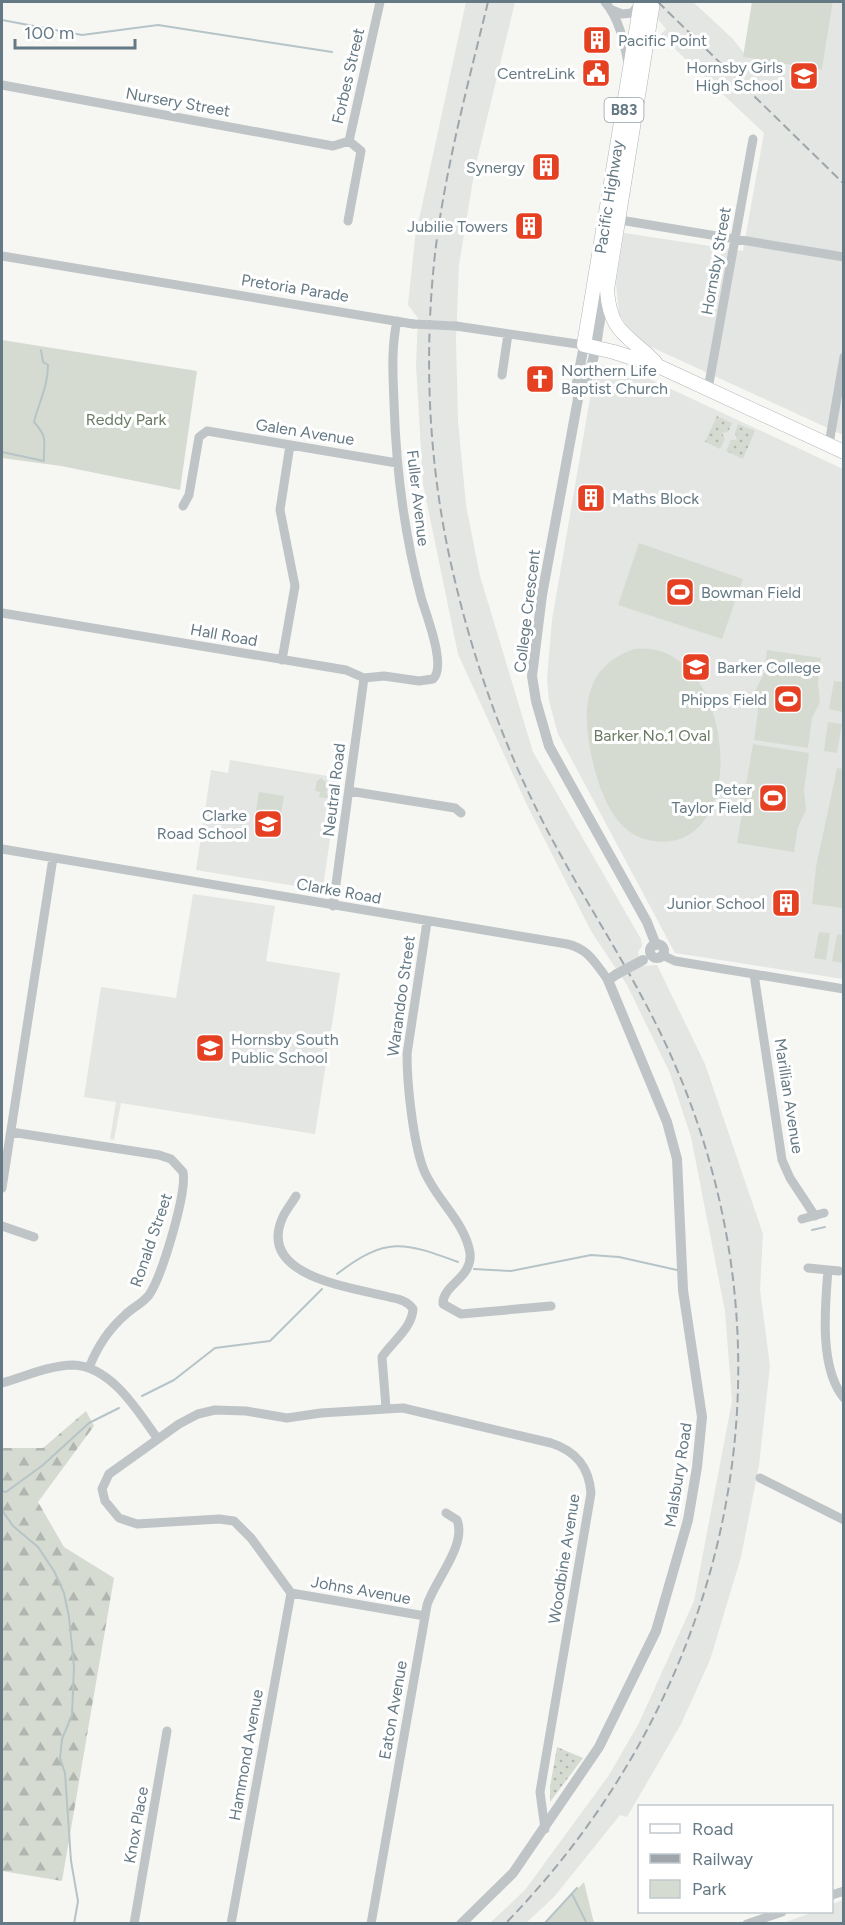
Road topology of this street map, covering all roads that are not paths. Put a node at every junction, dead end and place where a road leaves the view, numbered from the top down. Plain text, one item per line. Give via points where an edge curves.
1 (380, 2) edge
2 (605, 2) edge
3 (646, 5) edge
4 (612, 10) junction
5 (2, 85) edge
6 (627, 88) junction
7 (753, 139) dead end
8 (349, 141) junction
9 (620, 220) junction
10 (348, 221) dead end
11 (735, 240) junction
12 (2, 256) edge
13 (843, 257) edge
14 (608, 290) junction
15 (397, 321) junction
16 (508, 334) junction
17 (589, 346) junction
18 (843, 357) edge
19 (658, 366) junction
20 (502, 375) dead end
21 (708, 389) junction
22 (829, 444) junction
23 (290, 445) junction
24 (843, 452) edge
25 (397, 463) junction
26 (183, 506) dead end
27 (2, 614) edge
28 (282, 660) junction
29 (438, 675) joint
30 (364, 678) junction
31 (349, 791) junction
32 (461, 813) dead end
33 (2, 849) edge
34 (53, 858) junction
35 (333, 906) junction
36 (427, 922) junction
37 (653, 954) junction
38 (754, 974) junction
39 (612, 977) junction
40 (843, 989) edge
41 (11, 1132) junction
42 (2, 1188) edge
43 (296, 1196) dead end
44 (802, 1219) dead end
45 (2, 1226) edge
46 (34, 1237) dead end
47 (808, 1268) dead end
48 (828, 1270) junction
49 (839, 1271) dead end
50 (551, 1306) dead end
51 (89, 1368) junction
52 (2, 1383) edge
53 (843, 1398) edge
54 (386, 1408) junction
55 (157, 1438) junction
56 (760, 1478) dead end
57 (446, 1513) dead end
58 (843, 1521) edge
59 (291, 1593) junction
60 (425, 1616) junction
61 (167, 1731) dead end
62 (545, 1829) junction
63 (776, 1913) edge
64 (134, 1923) edge
65 (231, 1923) edge
66 (371, 1923) edge
67 (461, 1923) edge
68 (747, 1923) edge

1 - 8 street, Forbes Street
2 - 4 street
3 - 4 street via 632,13
3 - 6 main road, Pacific Highway / B83
3 - 9 main road, Pacific Highway / B83
4 - 6 street via 625,50
5 - 8 street, Nursery Street via 333,146
6 - 17 main road, Pacific Highway / B83
7 - 11 street, Hornsby Street
8 - 10 street, Forbes Street via 361,151
9 - 11 street
9 - 14 main road, Pacific Highway / B83
11 - 13 street
11 - 21 street, Hornsby Street
12 - 15 street, Pretoria Parade
14 - 17 street, Pacific Highway via 601,300 600,320
14 - 19 main road, Pacific Highway / B83 via 608,303 625,338
15 - 16 street, Pretoria Parade, bridge
15 - 25 street, Fuller Avenue via 393,348
16 - 17 street, Pretoria Parade
16 - 20 street
17 - 19 main road, Pacific Highway / B83
17 - 37 street, College Crescent via 576,388 578,399 542,595 532,676 549,746 647,922
18 - 22 street
19 - 21 main road, Pacific Highway / B83
21 - 22 main road, Pacific Highway / B83
22 - 24 main road, Pacific Highway / B83
23 - 25 street, Galen Avenue
23 - 26 street, Galen Avenue via 207,431 200,435 189,495
23 - 28 street via 280,510 295,586
25 - 29 street, Fuller Avenue via 405,530 437,654
27 - 28 street, Hall Road
28 - 30 street, Hall Road via 346,670
29 - 30 street, Hall Road via 428,682 384,675
30 - 31 street, Neutral Road
31 - 32 street via 455,808
31 - 35 street, Neutral Road
33 - 34 street, Clarke Road
34 - 35 street, Clarke Road
34 - 41 street
35 - 36 street, Clarke Road
36 - 39 street, Clarke Road via 578,946
36 - 50 street, Warandoo Street via 407,1076 423,1168 465,1238 470,1259 459,1281 447,1290 443,1304 461,1314
37 - 38 street
37 - 39 street, bridge
38 - 40 street
38 - 44 street, Marillian Avenue via 782,1160 790,1178 820,1214
39 - 62 street, Malsbury Road via 667,1122 677,1159 683,1290 702,1417 688,1520 656,1631 599,1747
41 - 42 street
41 - 51 street, Ronald Street via 171,1159 183,1172 184,1190 149,1294 113,1326 97,1347
43 - 54 street via 281,1220 279,1237 292,1265 313,1278 398,1299 413,1309 405,1329 382,1357
45 - 46 street
47 - 48 street
48 - 49 street
48 - 53 street via 825,1301 829,1371
51 - 52 street via 67,1366
51 - 55 street via 114,1386
54 - 55 street, Woodbine Avenue via 287,1418 216,1410 198,1414
54 - 62 street, Woodbine Avenue via 403,1408 567,1448 576,1455 590,1479 591,1493 540,1792
55 - 59 street, Woodbine Avenue via 109,1474 102,1489 105,1501 119,1518 137,1524 234,1521
56 - 58 street
57 - 60 street, Eaton Avenue via 457,1520 459,1534
59 - 60 street, Johns Avenue
59 - 65 street, Hammond Avenue
60 - 66 street, Eaton Avenue
61 - 64 street, Knox Place
62 - 67 street, Malsbury Road via 513,1873
63 - 68 street

